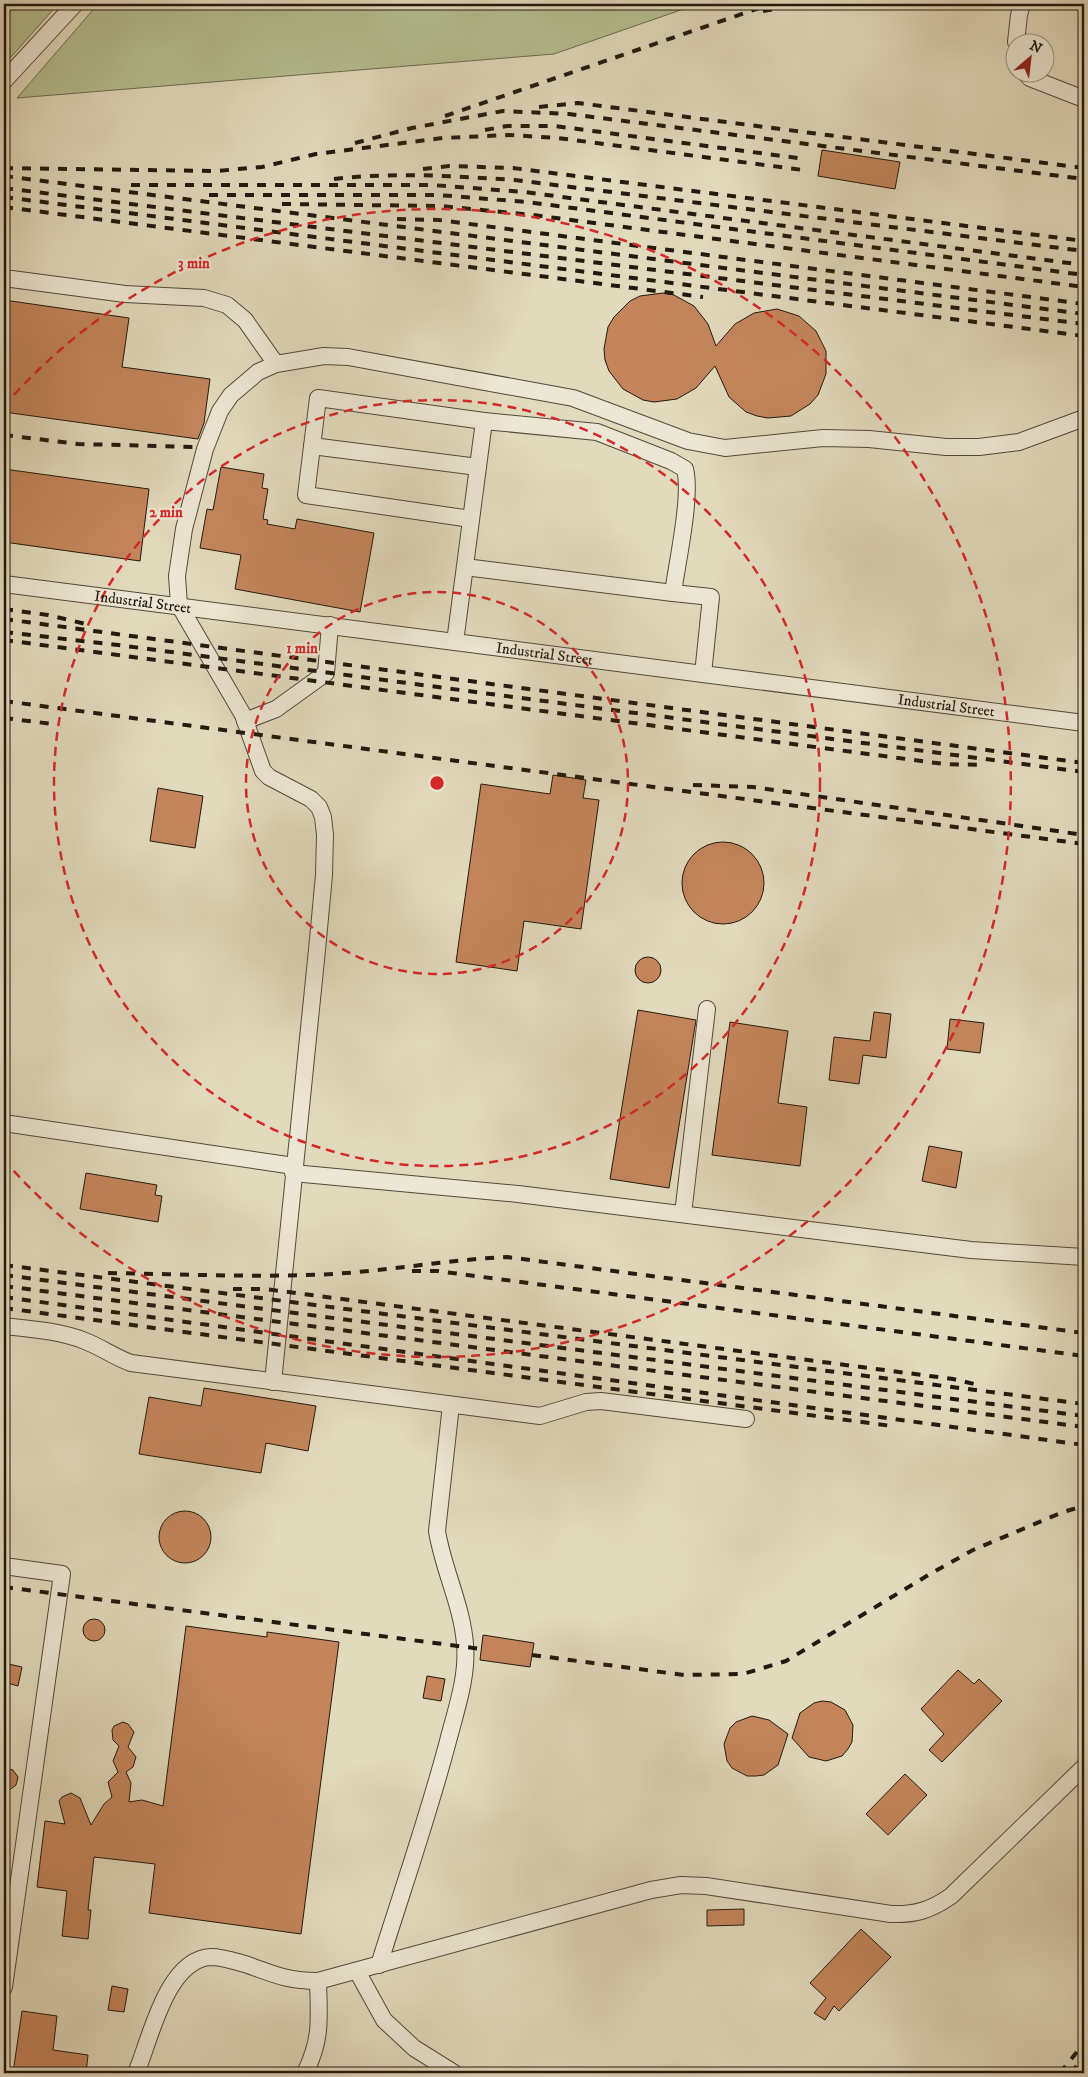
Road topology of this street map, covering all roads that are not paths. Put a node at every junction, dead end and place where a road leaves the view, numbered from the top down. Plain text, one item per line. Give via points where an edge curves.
1 (75, 4) edge
2 (1022, 4) edge
3 (1017, 32) edge
4 (4, 81) edge
5 (1040, 82) edge
6 (1084, 99) edge
7 (4, 278) edge
8 (276, 364) junction
9 (1084, 418) edge
10 (484, 421) junction
11 (312, 446) junction
12 (478, 467) junction
13 (471, 520) junction
14 (465, 567) junction
15 (4, 584) edge
16 (673, 593) junction
17 (178, 605) junction
18 (330, 625) junction
19 (455, 642) junction
20 (703, 674) junction
21 (245, 721) junction
22 (1084, 723) edge
23 (708, 1009) dead end
24 (4, 1123) edge
25 (294, 1170) junction
26 (683, 1214) junction
27 (1084, 1257) edge
28 (4, 1326) edge
29 (273, 1382) junction
30 (451, 1405) junction
31 (746, 1419) dead end
32 (4, 1566) edge
33 (1084, 1767) edge
34 (11, 1875) edge
35 (378, 1965) junction
36 (357, 1971) junction
37 (318, 1981) junction
38 (4, 1987) edge
39 (136, 2073) edge
40 (305, 2073) edge
41 (454, 2073) edge

1 - 4 street
2 - 3 street
5 - 6 street
7 - 8 street via 125,294 204,298 227,305 246,320
8 - 9 street via 324,356 348,357 493,382 573,398 688,441 725,448 824,438 979,447 1019,442
8 - 17 street via 245,381 220,411 205,449 184,529 177,576
10 - 11 street via 318,398
10 - 12 street
10 - 16 street via 597,432 685,469 688,479 686,501
11 - 12 street
11 - 13 street via 306,495
12 - 13 street
13 - 14 street
14 - 16 street
14 - 19 street
15 - 17 street, Industrial Street
16 - 20 street via 711,598
17 - 18 street, Industrial Street
17 - 21 street
18 - 19 street, Industrial Street
18 - 21 street via 326,673 276,708
19 - 20 street, Industrial Street
20 - 22 street, Industrial Street
21 - 25 street via 263,771 311,799 323,817 324,875
23 - 26 street
24 - 25 street
25 - 26 street
25 - 29 street
26 - 27 street via 971,1250
28 - 29 street via 68,1335 131,1363
29 - 30 street
30 - 31 street via 540,1416 586,1402 601,1401
30 - 35 street via 437,1531 463,1625 466,1647 461,1693 437,1783
32 - 34 street via 62,1574
33 - 35 street via 951,1896 920,1913 891,1914 681,1885
34 - 38 street
35 - 36 street
36 - 37 street
36 - 41 street via 384,2020 414,2048
37 - 39 street via 283,1979 210,1957 197,1961 176,1979 162,2004
37 - 40 street via 319,2032 315,2053

